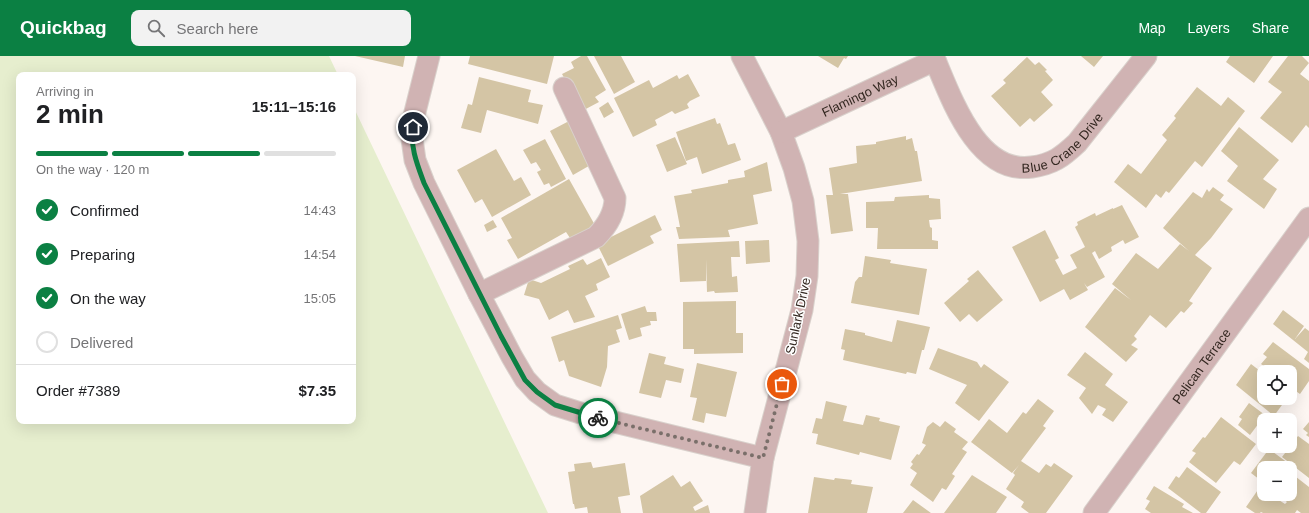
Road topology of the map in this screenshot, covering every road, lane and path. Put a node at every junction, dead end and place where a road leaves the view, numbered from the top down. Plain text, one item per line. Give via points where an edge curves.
1 (428, 56) edge
2 (742, 56) edge
3 (1146, 56) edge
4 (934, 58) edge
5 (564, 88) dead end
6 (781, 132) junction
7 (1309, 218) edge
8 (480, 294) junction
9 (763, 458) junction
10 (755, 513) edge
11 (1094, 513) edge

1 - 8 street via 414,116 412,139 415,160
2 - 6 street, Sunlark Drive
3 - 4 street, Blue Crane Drive via 1077,143 1055,162 1024,169 1007,166 990,155 976,140 960,117
4 - 6 street, Flamingo Way
5 - 8 street via 615,198 615,208 606,227 596,237
6 - 9 street, Sunlark Drive via 803,201 808,241 807,276 802,310
7 - 11 street, Pelican Terrace
8 - 9 street via 525,380 555,405 590,416
9 - 10 street, Sunlark Drive

